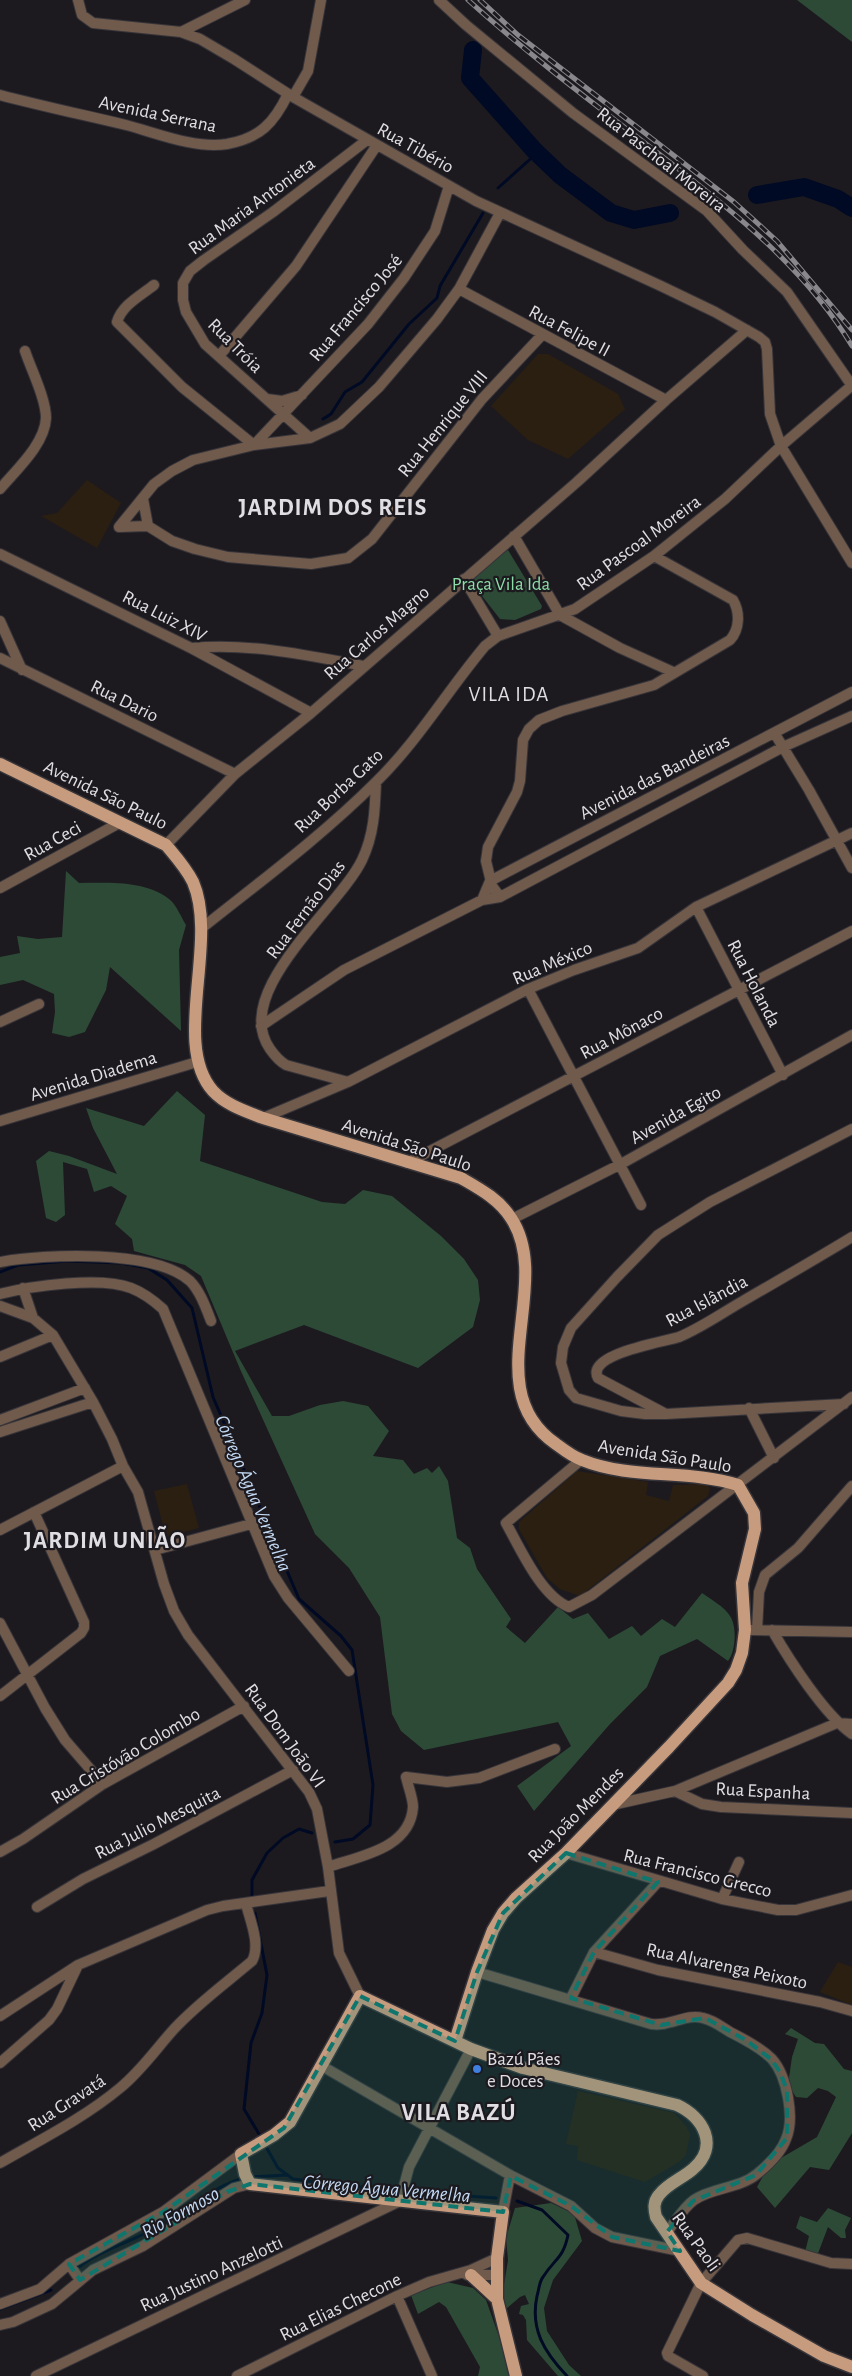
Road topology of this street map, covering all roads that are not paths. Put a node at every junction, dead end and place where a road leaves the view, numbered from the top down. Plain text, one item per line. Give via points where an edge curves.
1 (78, 0) edge
2 (246, 0) edge
3 (321, 0) edge
4 (439, 0) edge
5 (181, 32) junction
6 (0, 95) edge
7 (291, 95) junction
8 (366, 140) junction
9 (377, 145) junction
10 (449, 186) junction
11 (500, 213) junction
12 (154, 285) dead end
13 (459, 289) junction
14 (186, 312) joint
15 (748, 330) junction
16 (542, 336) junction
17 (24, 351) dead end
18 (219, 356) junction
19 (302, 394) junction
20 (266, 399) junction
21 (666, 400) junction
22 (285, 414) junction
23 (310, 438) junction
24 (254, 445) junction
25 (781, 446) junction
26 (0, 489) edge
27 (143, 499) junction
28 (148, 526) junction
29 (514, 536) junction
30 (0, 554) edge
31 (654, 556) junction
32 (852, 563) edge
33 (464, 579) junction
34 (560, 615) junction
35 (0, 621) edge
36 (498, 636) junction
37 (191, 648) junction
38 (0, 658) edge
39 (364, 666) junction
40 (22, 670) junction
41 (674, 672) junction
42 (852, 692) edge
43 (311, 712) junction
44 (852, 716) edge
45 (776, 734) junction
46 (783, 747) junction
47 (0, 764) edge
48 (235, 774) junction
49 (376, 782) junction
50 (639, 804) junction
51 (646, 820) junction
52 (121, 822) junction
53 (852, 833) edge
54 (836, 841) junction
55 (166, 845) junction
56 (852, 868) edge
57 (490, 881) junction
58 (0, 888) edge
59 (500, 897) junction
60 (482, 900) junction
61 (696, 907) junction
62 (202, 928) junction
63 (852, 932) edge
64 (528, 990) junction
65 (740, 990) junction
66 (39, 1004) dead end
67 (0, 1022) edge
68 (261, 1026) junction
69 (852, 1035) edge
70 (197, 1062) junction
71 (782, 1075) junction
72 (574, 1077) junction
73 (348, 1082) junction
74 (263, 1118) junction
75 (0, 1121) edge
76 (852, 1129) edge
77 (407, 1163) junction
78 (620, 1164) junction
79 (641, 1206) dead end
80 (512, 1219) junction
81 (852, 1237) edge
82 (0, 1262) edge
83 (23, 1288) junction
84 (0, 1294) edge
85 (0, 1306) edge
86 (33, 1318) junction
87 (211, 1321) dead end
88 (53, 1335) junction
89 (0, 1358) edge
90 (85, 1388) junction
91 (848, 1401) edge
92 (93, 1402) junction
93 (749, 1408) junction
94 (666, 1414) junction
95 (0, 1420) edge
96 (0, 1432) edge
97 (774, 1458) junction
98 (581, 1460) junction
99 (123, 1466) junction
100 (738, 1485) junction
101 (852, 1486) edge
102 (34, 1512) junction
103 (251, 1524) junction
104 (0, 1530) edge
105 (156, 1550) junction
106 (0, 1623) edge
107 (852, 1626) edge
108 (751, 1630) junction
109 (772, 1630) junction
110 (833, 1632) junction
111 (852, 1632) edge
112 (349, 1671) dead end
113 (27, 1674) junction
114 (0, 1696) edge
115 (244, 1706) junction
116 (837, 1723) junction
117 (852, 1724) edge
118 (852, 1734) edge
119 (556, 1749) dead end
120 (293, 1770) junction
121 (103, 1784) junction
122 (675, 1791) junction
123 (612, 1805) junction
124 (852, 1813) edge
125 (0, 1852) edge
126 (566, 1854) junction
127 (739, 1862) dead end
128 (328, 1867) junction
129 (658, 1882) junction
130 (329, 1891) junction
131 (852, 1895) edge
132 (722, 1899) junction
133 (246, 1904) junction
134 (37, 1907) dead end
135 (594, 1952) junction
136 (78, 1964) junction
137 (477, 1972) junction
138 (360, 1996) junction
139 (570, 1998) junction
140 (852, 2012) edge
141 (0, 2016) edge
142 (455, 2041) junction
143 (471, 2049) junction
144 (0, 2063) edge
145 (322, 2066) junction
146 (428, 2129) junction
147 (242, 2158) junction
148 (0, 2164) edge
149 (510, 2175) junction
150 (249, 2182) junction
151 (400, 2200) junction
152 (504, 2210) junction
153 (667, 2232) junction
154 (680, 2251) junction
155 (497, 2258) junction
156 (852, 2264) edge
157 (70, 2265) junction
158 (466, 2275) junction
159 (497, 2275) junction
160 (79, 2279) junction
161 (701, 2283) junction
162 (398, 2296) junction
163 (497, 2299) junction
164 (0, 2304) edge
165 (0, 2326) edge
166 (852, 2367) edge
167 (36, 2376) edge
168 (236, 2376) edge
169 (432, 2376) edge
170 (516, 2376) edge
171 (704, 2376) edge

1 - 5 street, Rua Tibério via 82,15 93,23
2 - 5 street
3 - 7 street, Avenida Serrana via 308,71
4 - 25 street, Rua Paschoal Moreira via 573,113 707,211 796,303 851,385
5 - 7 street, Rua Tibério via 212,46
6 - 7 street, Avenida Serrana via 181,140 214,145 234,142 262,131
7 - 8 street, Rua Tibério
8 - 9 street, Rua Tibério
8 - 14 street, Rua Maria Antonieta via 190,271 183,283
9 - 10 street, Rua Tibério
9 - 18 street via 296,266
10 - 11 street, Rua Tibério
10 - 19 street, Rua Francisco José via 434,231 420,256 385,304
11 - 13 street
11 - 15 street, Rua Tibério via 661,286
12 - 24 street via 124,308 117,322 182,387
13 - 16 street, Rua Felipe II
13 - 23 street via 438,319 379,387 340,424
14 - 18 street, Rua Tróia via 204,344
15 - 21 street, Rua Carlos Magno
15 - 25 street, Rua Tibério via 762,339 767,349 770,414
16 - 21 street, Rua Felipe II
16 - 28 street, Rua Henrique VIII via 482,399 372,539 348,558 311,564 228,556 172,541
17 - 26 street via 46,418 36,445
18 - 20 street, Rua Tróia
19 - 20 street, Rua Tróia via 282,401
19 - 22 street, Rua Francisco José
20 - 22 street, Rua Tróia
21 - 29 street, Rua Carlos Magno
22 - 23 street, Rua Tróia
22 - 24 street
23 - 24 street
24 - 27 street via 193,460 154,484
25 - 31 street, Rua Pascoal Moreira via 725,499
25 - 32 street
27 - 28 street
27 - 28 street via 119,527
29 - 33 street, Rua Carlos Magno
29 - 34 street
30 - 37 street, Rua Luiz XIV
31 - 34 street, Rua Pascoal Moreira via 575,609
31 - 41 street via 728,596 738,610 737,628 730,640
33 - 36 street
33 - 39 street, Rua Carlos Magno
34 - 36 street, Rua Pascoal Moreira
34 - 41 street via 620,648
35 - 40 street
36 - 49 street, Rua Borba Gato via 485,646
37 - 39 street via 223,645 258,647
37 - 43 street, Rua Luiz XIV
38 - 40 street, Rua Dario
39 - 43 street, Rua Carlos Magno
40 - 48 street, Rua Dario
41 - 57 street via 643,690 562,711 539,720 529,729 523,740 517,792 488,847 486,861
42 - 45 street, Avenida das Bandeiras
43 - 48 street, Rua Carlos Magno
44 - 46 street, Avenida das Bandeiras
45 - 46 street
45 - 50 street, Avenida das Bandeiras
46 - 51 street, Avenida das Bandeiras
46 - 54 street
47 - 52 main road, Avenida São Paulo
48 - 55 street, Rua Carlos Magno
49 - 62 street, Rua Borba Gato
49 - 68 street, Rua Fernão Dias via 371,839 361,862 282,966 266,997
50 - 51 street
50 - 57 street, Avenida das Bandeiras
51 - 59 street, Avenida das Bandeiras
52 - 55 main road, Avenida São Paulo
52 - 58 street, Rua Ceci
53 - 54 street, Rua México
54 - 56 street
54 - 61 street, Rua México
55 - 62 main road, Avenida São Paulo via 185,868 193,884
57 - 59 street
57 - 60 street
59 - 60 street, Avenida das Bandeiras
60 - 68 street, Avenida das Bandeiras via 344,970
61 - 64 street, Rua México via 638,948
61 - 65 street, Rua Holanda
62 - 70 main road, Avenida São Paulo
63 - 65 street, Rua Mônaco
64 - 72 street
64 - 73 street, Rua México
65 - 71 street, Rua Holanda
65 - 72 street, Rua Mônaco
66 - 67 street
68 - 73 street via 266,1043 282,1062
69 - 71 street, Avenida Egito
70 - 74 main road, Avenida São Paulo via 213,1091 231,1105
70 - 75 street, Avenida Diadema
71 - 78 street, Avenida Egito
72 - 77 street, Rua Mônaco
72 - 78 street
73 - 74 street, Rua México
74 - 77 main road, Avenida São Paulo
76 - 94 street via 710,1202 658,1235 571,1328 563,1347 562,1363 569,1390 576,1398 621,1411
77 - 80 main road, Avenida São Paulo via 461,1178 485,1191
78 - 79 street
78 - 80 street, Avenida Egito
80 - 98 main road, Avenida São Paulo via 522,1247 524,1274 518,1364 518,1383 523,1401 542,1435
81 - 94 street, Rua Islândia via 679,1336 631,1349 598,1365 598,1378
82 - 87 street via 29,1257 74,1256 147,1262 175,1271 191,1282
83 - 84 street
83 - 86 street
83 - 103 street via 103,1282 129,1287 163,1309
85 - 86 street
86 - 88 street, Rua Dom João VI
88 - 89 street
88 - 90 street, Rua Dom João VI
90 - 92 street, Rua Dom João VI
90 - 95 street
91 - 93 street
91 - 97 street
92 - 96 street
92 - 99 street, Rua Dom João VI
93 - 94 street
93 - 97 street
97 - 100 street
98 - 100 main road, Avenida São Paulo
98 - 100 street via 506,1523 530,1566 559,1603 569,1607 592,1595
99 - 102 street
99 - 105 street, Rua Dom João VI via 138,1492
100 - 108 main road, Avenida São Paulo via 754,1513 755,1529 742,1583
101 - 108 street via 798,1548 765,1575
102 - 104 street
102 - 113 street via 84,1628 81,1634
103 - 105 street
103 - 112 street via 274,1576 288,1598
105 - 115 street, Rua Dom João VI via 174,1611 188,1635
106 - 113 street
107 - 110 street
108 - 109 street
108 - 123 main road, Rua João Mendes via 728,1683
109 - 110 street
109 - 116 street via 787,1656
110 - 111 street
113 - 114 street
113 - 121 street via 65,1740
115 - 120 street, Rua Dom João VI
115 - 121 street, Rua Cristóvão Colombo
116 - 117 street
116 - 118 street
116 - 122 street
119 - 128 street via 479,1778 447,1782 406,1777 413,1806 410,1822 402,1835 387,1847
120 - 128 street, Rua Dom João VI via 317,1809
120 - 134 street, Rua Julio Mesquita via 90,1875
121 - 125 street, Rua Cristóvão Colombo via 23,1840
122 - 123 street
122 - 124 street, Rua Espanha via 702,1804 721,1807
123 - 126 main road, Rua João Mendes
126 - 129 street, Rua Francisco Grecco
126 - 137 main road, Rua João Mendes via 503,1913
127 - 132 street
128 - 130 street, Rua Dom João VI
129 - 132 street, Rua Francisco Grecco
129 - 135 street
130 - 133 street
130 - 138 street, Rua Dom João VI via 339,1953
131 - 132 street, Rua Francisco Grecco via 788,1911
133 - 136 street via 207,1910
133 - 148 street, Rua Gravatá via 256,1947 252,1961 174,2028 147,2063 120,2088 84,2114
135 - 139 street
135 - 140 street, Rua Alvarenga Peixoto via 658,1970 820,2002
136 - 141 street
136 - 144 street via 49,2020
137 - 139 street
137 - 142 main road, Rua João Mendes
138 - 142 main road
138 - 145 main road
139 - 153 street via 661,2025 695,2016 705,2018 771,2058 780,2072 787,2090 789,2123 783,2145 771,2161 742,2183 693,2200
142 - 143 main road
143 - 146 street
143 - 153 main road, Rua Paoli via 523,2068 677,2104 697,2117 707,2137 701,2160 659,2194 655,2201 656,2217
145 - 146 street
145 - 147 main road via 290,2122
146 - 149 street
146 - 151 street via 403,2182
147 - 150 main road
147 - 157 street via 163,2212
149 - 152 street
149 - 154 street via 570,2206 595,2228 612,2237
150 - 151 main road
150 - 160 street via 226,2192 143,2246
151 - 152 main road
151 - 167 street, Rua Justino Anzelotti
152 - 155 main road
153 - 154 main road, Rua Paoli
154 - 161 main road, Rua Paoli
155 - 158 street, Rua Elias Checone
155 - 159 main road
156 - 161 street via 831,2263 742,2238
157 - 160 street
157 - 164 street via 40,2289
158 - 159 street, Rua Elias Checone
158 - 162 street, Rua Elias Checone via 428,2282
158 - 163 main road
159 - 163 main road
160 - 165 street via 52,2304
161 - 166 main road, Rua Paoli via 824,2356
161 - 171 street via 667,2353
162 - 168 street, Rua Elias Checone
162 - 169 street
163 - 170 main road

